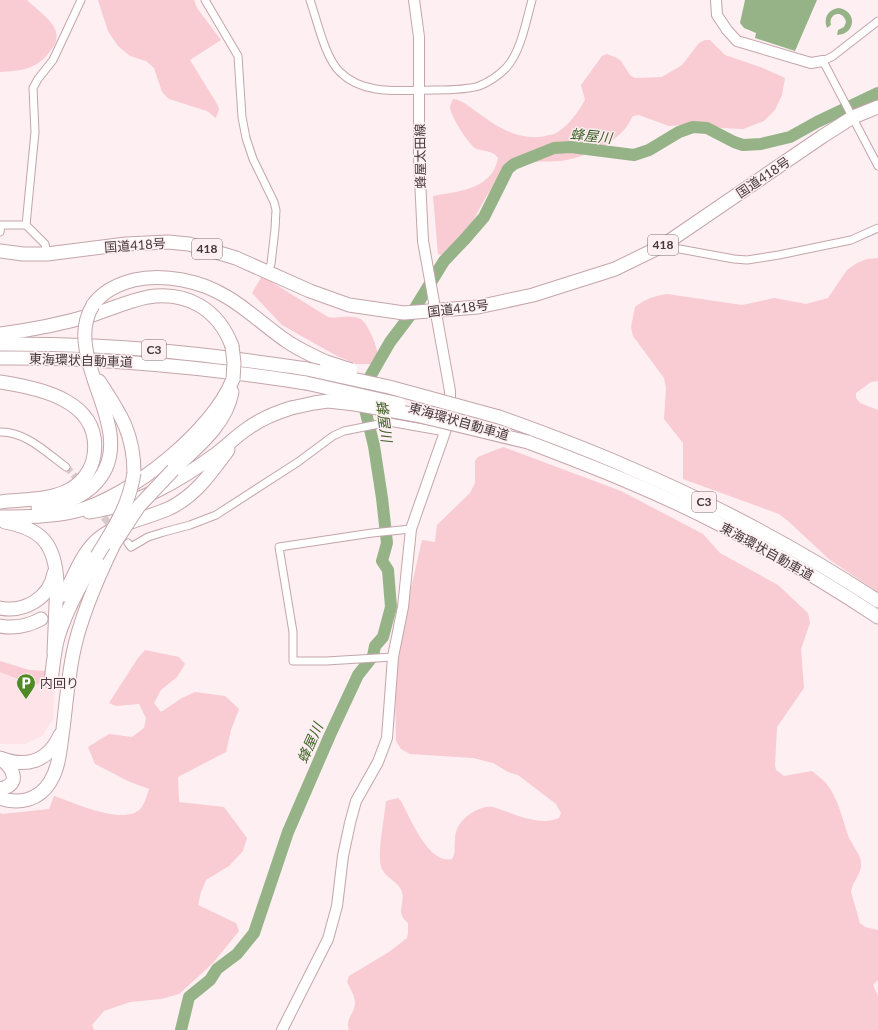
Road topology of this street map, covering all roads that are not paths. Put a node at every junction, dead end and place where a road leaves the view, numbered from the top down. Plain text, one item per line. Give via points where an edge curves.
1 (81, 0) edge
2 (205, 0) edge
3 (310, 0) edge
4 (414, 0) edge
5 (532, 0) edge
6 (716, 0) edge
7 (878, 21) edge
8 (823, 61) junction
9 (419, 90) junction
10 (878, 107) edge
11 (853, 117) junction
12 (878, 166) edge
13 (26, 225) junction
14 (878, 228) edge
15 (0, 232) edge
16 (662, 246) junction
17 (0, 251) edge
18 (47, 254) junction
19 (267, 272) junction
20 (435, 310) junction
21 (0, 334) edge
22 (0, 344) edge
23 (0, 358) edge
24 (90, 366) junction
25 (233, 379) junction
26 (0, 382) edge
27 (500, 417) junction
28 (0, 432) edge
29 (445, 432) junction
30 (240, 434) junction
31 (528, 442) junction
32 (66, 467) tunnel mouth
33 (0, 502) edge
34 (0, 509) edge
35 (59, 514) junction
36 (0, 517) edge
37 (0, 521) edge
38 (411, 529) junction
39 (128, 543) dead end
40 (55, 562) junction
41 (64, 595) dead end
42 (878, 601) edge
43 (0, 608) edge
44 (878, 617) edge
45 (41, 619) dead end
46 (0, 626) edge
47 (54, 653) junction
48 (393, 657) junction
49 (51, 682) dead end
50 (62, 730) junction
51 (0, 758) edge
52 (0, 789) edge
53 (0, 798) edge
54 (282, 1030) edge

1 - 13 street via 53,60 33,88 35,132
2 - 19 street via 238,56 246,138 276,210 271,264
3 - 9 street via 332,62 346,78 375,89
4 - 9 street, 蜂屋太田線 via 419,37
5 - 9 street via 517,52 496,77 478,86
6 - 8 street via 716,15 737,41 811,63
7 - 8 street
8 - 11 street
9 - 20 street, 蜂屋太田線 via 423,241
10 - 11 highway, 国道418号 / 418
11 - 12 street
11 - 16 highway, 国道418号 / 418
13 - 15 street via 1,225
13 - 18 street via 45,244
14 - 16 street via 851,240 747,260
16 - 20 highway, 国道418号 / 418 via 615,269 533,295 478,307
17 - 18 highway, 国道418号 / 418
18 - 19 highway, 国道418号 / 418 via 126,244 168,242 206,248
19 - 20 highway, 国道418号 / 418 via 349,305 404,313
20 - 29 street, 蜂屋太田線 via 450,391 450,415
21 - 25 highway, bridge via 61,323 147,298 171,297 190,301 210,312 223,326 232,346
22 - 27 highway, 東海環状自動車道 / C3, bridge via 182,352 307,369 382,385
23 - 31 highway, 東海環状自動車道 / C3, bridge via 61,358 181,366 306,383 414,407
24 - 27 highway, bridge via 84,330 93,305 110,289 127,282 163,278 190,282 226,296 290,344 326,362 465,403
24 - 34 highway via 110,435 110,455 102,475 88,491 68,501 46,506
24 - 47 highway, bridge via 127,429 133,448 134,473 124,510 83,580 62,626
25 - 35 highway via 224,398 210,416 161,464 102,501
25 - 50 highway, bridge via 230,401 222,419 139,506 114,544 79,631
26 - 33 highway via 51,393 73,405 87,420 95,449 94,459 85,476 68,491 50,497
27 - 42 highway, 東海環状自動車道 / C3 via 632,468 730,514
28 - 32 street via 19,435
29 - 38 street, 蜂屋太田線
29 - 39 street via 388,422 344,431 216,515 148,537 131,547
30 - 31 highway, bridge via 257,422 291,408 328,401 416,415
30 - 35 highway via 191,472 144,497 100,510
30 - 41 highway via 209,476 186,498 170,508 110,532 96,541 84,556
31 - 44 highway, 東海環状自動車道 / C3 via 625,480 724,526
35 - 36 highway
37 - 40 highway via 34,532 46,542
38 - 48 street, 蜂屋太田線 via 403,606
38 - 48 street via 279,547 293,632 293,661
40 - 43 highway via 52,582 39,599 18,608
40 - 47 highway via 57,582
45 - 46 highway via 20,627
47 - 49 highway
48 - 54 street, 蜂屋太田線 via 387,738 378,762 356,802 328,939
50 - 51 highway via 51,750 38,759 17,763
50 - 53 highway via 58,763 45,789 23,801
51 - 52 highway via 14,773 11,784

